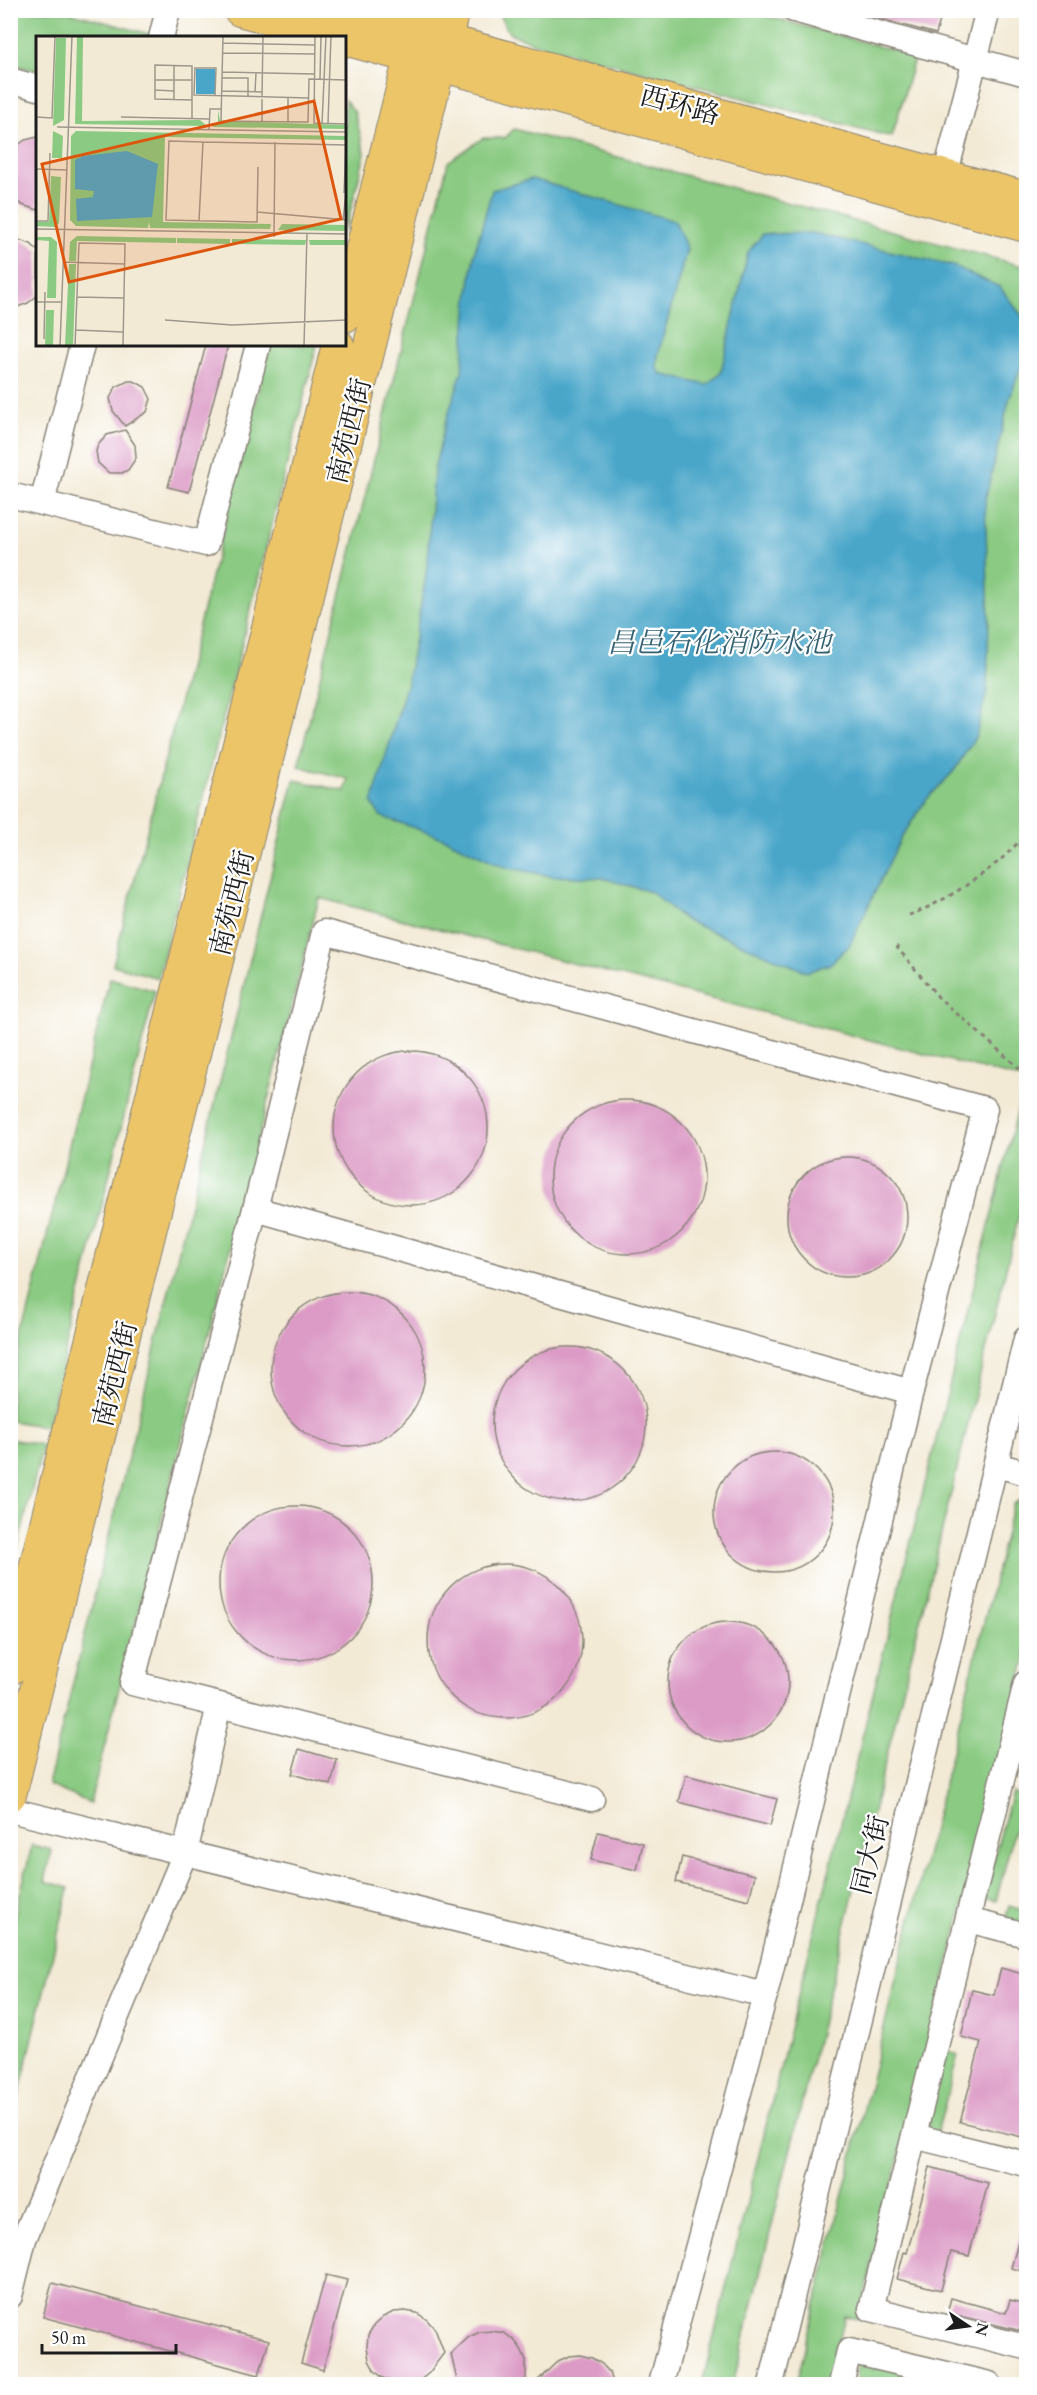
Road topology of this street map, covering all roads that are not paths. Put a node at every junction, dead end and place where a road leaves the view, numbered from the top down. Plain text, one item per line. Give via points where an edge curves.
1 (168, 10) edge
2 (240, 10) edge
3 (334, 10) edge
4 (453, 10) edge
5 (794, 10) edge
6 (988, 10) edge
7 (162, 36) edge
8 (333, 36) edge
9 (346, 39) edge
10 (426, 41) edge
11 (974, 62) junction
12 (1026, 74) edge
13 (10, 80) edge
14 (36, 87) edge
15 (940, 188) junction
16 (1026, 198) edge
17 (1026, 226) edge
18 (346, 313) edge
19 (82, 346) edge
20 (258, 346) edge
21 (338, 346) edge
22 (10, 495) edge
23 (42, 503) junction
24 (255, 1209) junction
25 (1026, 1339) edge
26 (911, 1392) junction
27 (996, 1466) junction
28 (1026, 1473) edge
29 (10, 1670) edge
30 (1026, 1683) edge
31 (219, 1705) junction
32 (10, 1795) edge
33 (592, 1798) dead end
34 (10, 1810) edge
35 (185, 1853) junction
36 (968, 1920) junction
37 (1026, 1935) edge
38 (765, 1995) junction
39 (914, 2136) junction
40 (1026, 2164) edge
41 (10, 2296) edge
42 (1026, 2347) edge
43 (661, 2385) edge
44 (771, 2385) edge
45 (841, 2385) edge
46 (989, 2385) edge

1 - 7 street
2 - 8 main road
3 - 10 main road, 西环路
4 - 10 main road, 南苑西街
5 - 11 street
6 - 11 street
9 - 10 main road, 西环路
10 - 15 main road, 西环路
10 - 18 main road, 南苑西街
10 - 32 main road, 南苑西街
11 - 12 street
11 - 15 street
13 - 14 street
15 - 16 main road, 西环路
15 - 17 main road, 西环路
19 - 23 street
20 - 23 street via 206,544
21 - 29 main road, 南苑西街
22 - 23 street
24 - 26 street
24 - 26 street via 324,932 986,1109
24 - 31 street via 132,1683
25 - 27 street, 同大街
26 - 38 street
27 - 28 street
27 - 44 street, 同大街
30 - 36 street
31 - 33 street
31 - 35 street
34 - 35 street
35 - 38 street
35 - 41 street via 24,2239
36 - 37 street
36 - 39 street
38 - 43 street
39 - 40 street
39 - 42 street via 871,2309
45 - 46 street via 849,2351

